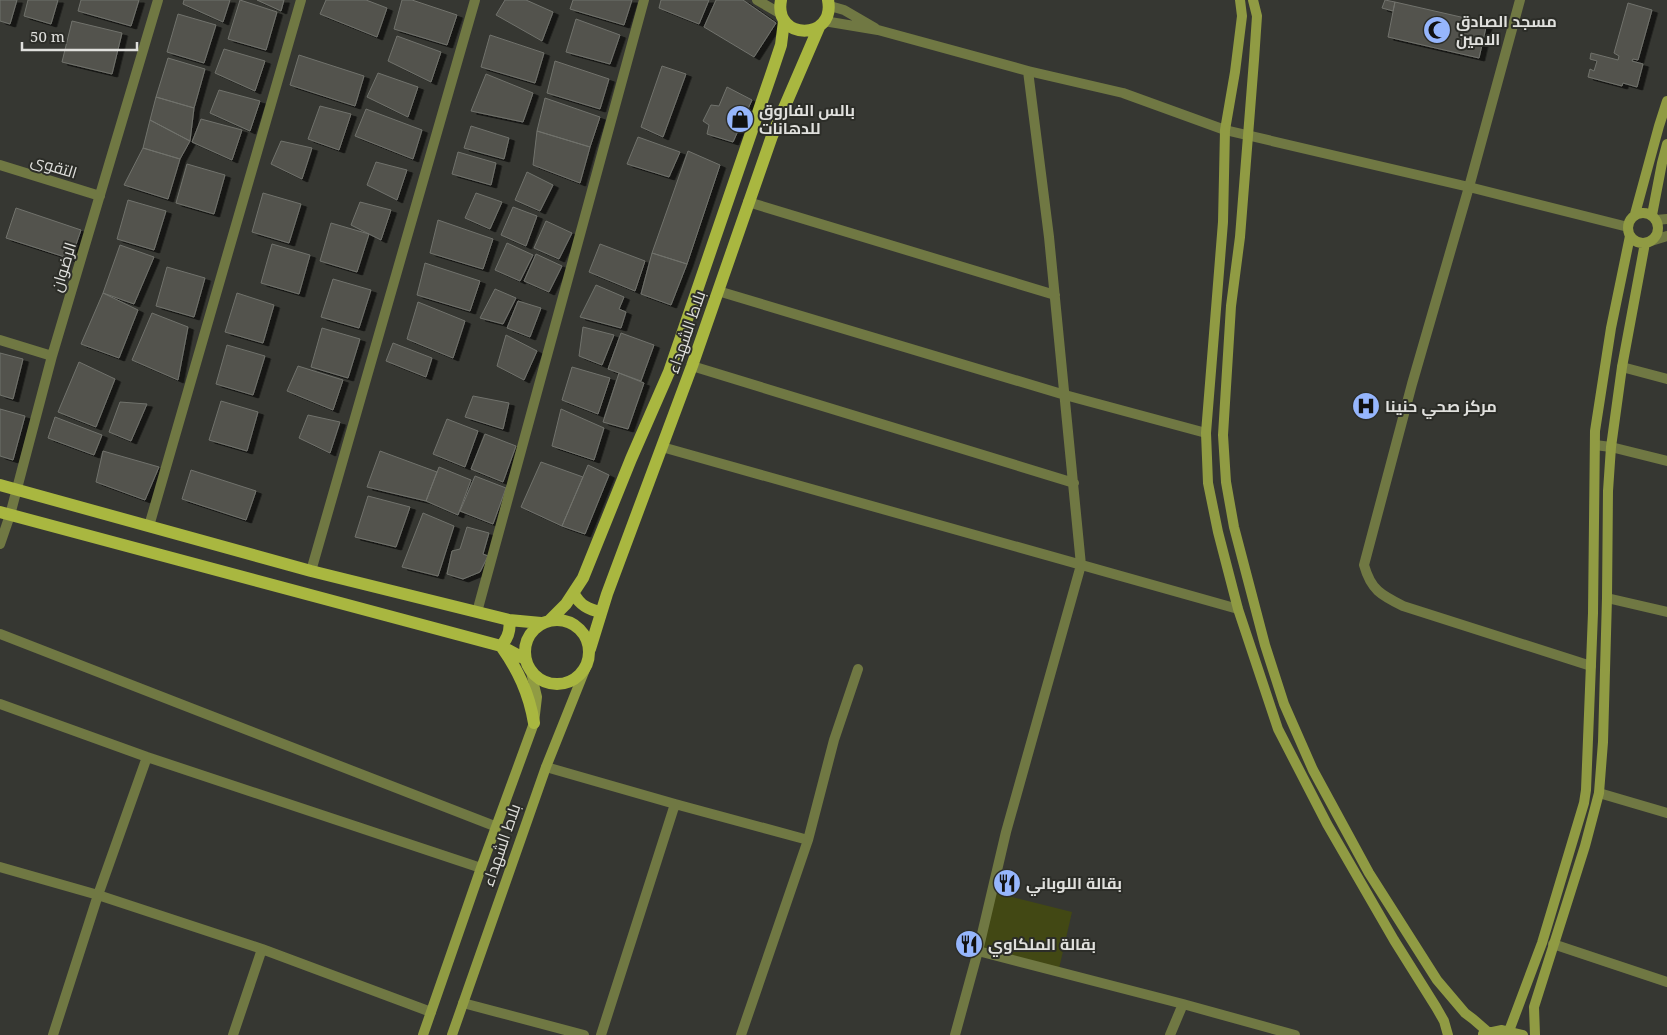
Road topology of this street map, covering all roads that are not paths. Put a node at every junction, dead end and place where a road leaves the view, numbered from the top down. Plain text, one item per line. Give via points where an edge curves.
1 (158, 0) edge
2 (301, 0) edge
3 (475, 0) edge
4 (644, 0) edge
5 (757, 0) edge
6 (781, 0) edge
7 (1240, 0) edge
8 (1253, 0) edge
9 (1520, 0) edge
10 (829, 3) edge
11 (783, 17) junction
12 (822, 24) junction
13 (878, 30) junction
14 (1028, 71) junction
15 (1667, 101) edge
16 (1225, 130) junction
17 (1248, 134) junction
18 (1667, 144) edge
19 (0, 165) edge
20 (1469, 187) junction
21 (100, 196) junction
22 (748, 202) junction
23 (1635, 214) junction
24 (1659, 218) edge
25 (1629, 231) junction
26 (1667, 236) edge
27 (1648, 242) junction
28 (718, 291) junction
29 (1055, 295) junction
30 (0, 340) edge
31 (52, 356) junction
32 (692, 366) junction
33 (1622, 367) junction
34 (1667, 379) edge
35 (1065, 395) junction
36 (1206, 433) junction
37 (1595, 445) junction
38 (662, 447) junction
39 (1611, 447) junction
40 (1667, 461) edge
41 (1074, 483) junction
42 (0, 484) edge
43 (16, 489) junction
44 (5, 513) edge
45 (149, 526) junction
46 (0, 544) edge
47 (1081, 565) junction
48 (311, 571) junction
49 (574, 594) junction
50 (1607, 598) junction
51 (1238, 609) junction
52 (477, 612) junction
53 (601, 612) junction
54 (1667, 612) edge
55 (509, 620) junction
56 (545, 622) junction
57 (0, 634) edge
58 (501, 646) junction
59 (590, 649) junction
60 (525, 659) junction
61 (1591, 666) junction
62 (586, 667) junction
63 (858, 670) dead end
64 (531, 672) junction
65 (0, 704) edge
66 (534, 723) junction
67 (147, 757) junction
68 (546, 767) junction
69 (1599, 793) junction
70 (674, 804) junction
71 (1667, 813) edge
72 (497, 827) junction
73 (808, 840) junction
74 (0, 867) edge
75 (481, 868) junction
76 (98, 895) junction
77 (1553, 944) junction
78 (262, 949) junction
79 (978, 951) junction
80 (1667, 982) edge
81 (463, 1003) junction
82 (1183, 1004) junction
83 (431, 1012) junction
84 (1509, 1031) junction
85 (1485, 1034) edge
86 (53, 1035) edge
87 (232, 1035) edge
88 (424, 1035) edge
89 (452, 1035) edge
90 (584, 1035) edge
91 (602, 1035) edge
92 (741, 1035) edge
93 (955, 1035) edge
94 (1170, 1035) edge
95 (1295, 1035) edge
96 (1448, 1035) edge
97 (1523, 1035) edge
98 (1535, 1035) edge

1 - 21 street, الرضوان
2 - 45 street
3 - 48 street
4 - 52 street
5 - 11 street
6 - 11 main road, بلاط الشهداء
7 - 16 main road via 1242,16
8 - 17 main road via 1257,16
9 - 20 street
10 - 12 main road, بلاط الشهداء via 828,15
10 - 13 street
11 - 12 main road via 790,26 804,31
11 - 49 main road, بلاط الشهداء via 781,45 679,344
12 - 13 street
12 - 22 main road, بلاط الشهداء via 772,136
13 - 14 street
14 - 16 street via 1124,93
14 - 29 street
15 - 23 main road
16 - 17 street
16 - 36 main road via 1223,222
17 - 20 street
17 - 85 main road via 1231,306 1223,435 1226,482 1234,527 1265,645 1284,704 1309,762 1369,873 1437,980
18 - 24 main road via 1662,163
19 - 21 street, التقوى
20 - 25 street
20 - 61 street via 1364,565 1374,588 1403,606
21 - 31 street, الرضوان
22 - 28 main road, بلاط الشهداء
22 - 29 street
23 - 24 main road via 1641,212
23 - 25 main road
24 - 27 main road via 1658,231
25 - 27 main road via 1634,240
25 - 37 main road via 1611,328
26 - 27 street
27 - 33 main road
28 - 32 main road, بلاط الشهداء
28 - 35 street
29 - 35 street
30 - 31 street
31 - 43 street, الرضوان
32 - 38 main road, بلاط الشهداء
32 - 41 street
33 - 34 street
33 - 39 main road
35 - 36 street
35 - 41 street
36 - 51 main road via 1211,502
37 - 39 street
37 - 61 main road
38 - 47 street
38 - 53 main road, بلاط الشهداء
39 - 40 street
39 - 50 main road
41 - 47 street
42 - 43 main road
43 - 44 street, الرضوان
43 - 45 main road
44 - 46 street, الرضوان
44 - 58 main road
45 - 48 main road
47 - 51 street
47 - 79 street via 1006,832
48 - 52 main road
49 - 53 main road via 588,609
49 - 56 main road, بلاط الشهداء
50 - 54 street
50 - 69 main road
51 - 96 main road via 1278,729 1327,824 1436,1006
52 - 55 main road
53 - 59 main road, بلاط الشهداء
55 - 56 main road
55 - 58 main road via 510,631
56 - 59 main road via 568,621 583,632
56 - 60 main road via 529,635
57 - 72 street
58 - 60 main road
58 - 66 main road via 520,675
59 - 62 main road
60 - 64 main road
61 - 84 main road via 1584,803 1542,943
62 - 64 main road via 573,680 555,685 538,679
62 - 68 main road, بلاط الشهداء
63 - 73 street via 834,740
64 - 66 main road, بلاط الشهداء via 537,696
65 - 67 street
66 - 72 main road, بلاط الشهداء
67 - 75 street
67 - 76 street
68 - 70 street
68 - 81 main road, بلاط الشهداء
69 - 71 street
69 - 77 main road
70 - 73 street
70 - 91 street
72 - 75 main road, بلاط الشهداء
73 - 92 street
74 - 76 street
75 - 83 main road, بلاط الشهداء
76 - 78 street
76 - 86 street
77 - 80 street
77 - 98 main road via 1534,1007
78 - 83 street
78 - 87 street
79 - 82 street
79 - 93 street
81 - 89 main road, بلاط الشهداء
81 - 90 street
82 - 94 street
82 - 95 street
83 - 88 main road, بلاط الشهداء
84 - 85 main road
84 - 97 main road

